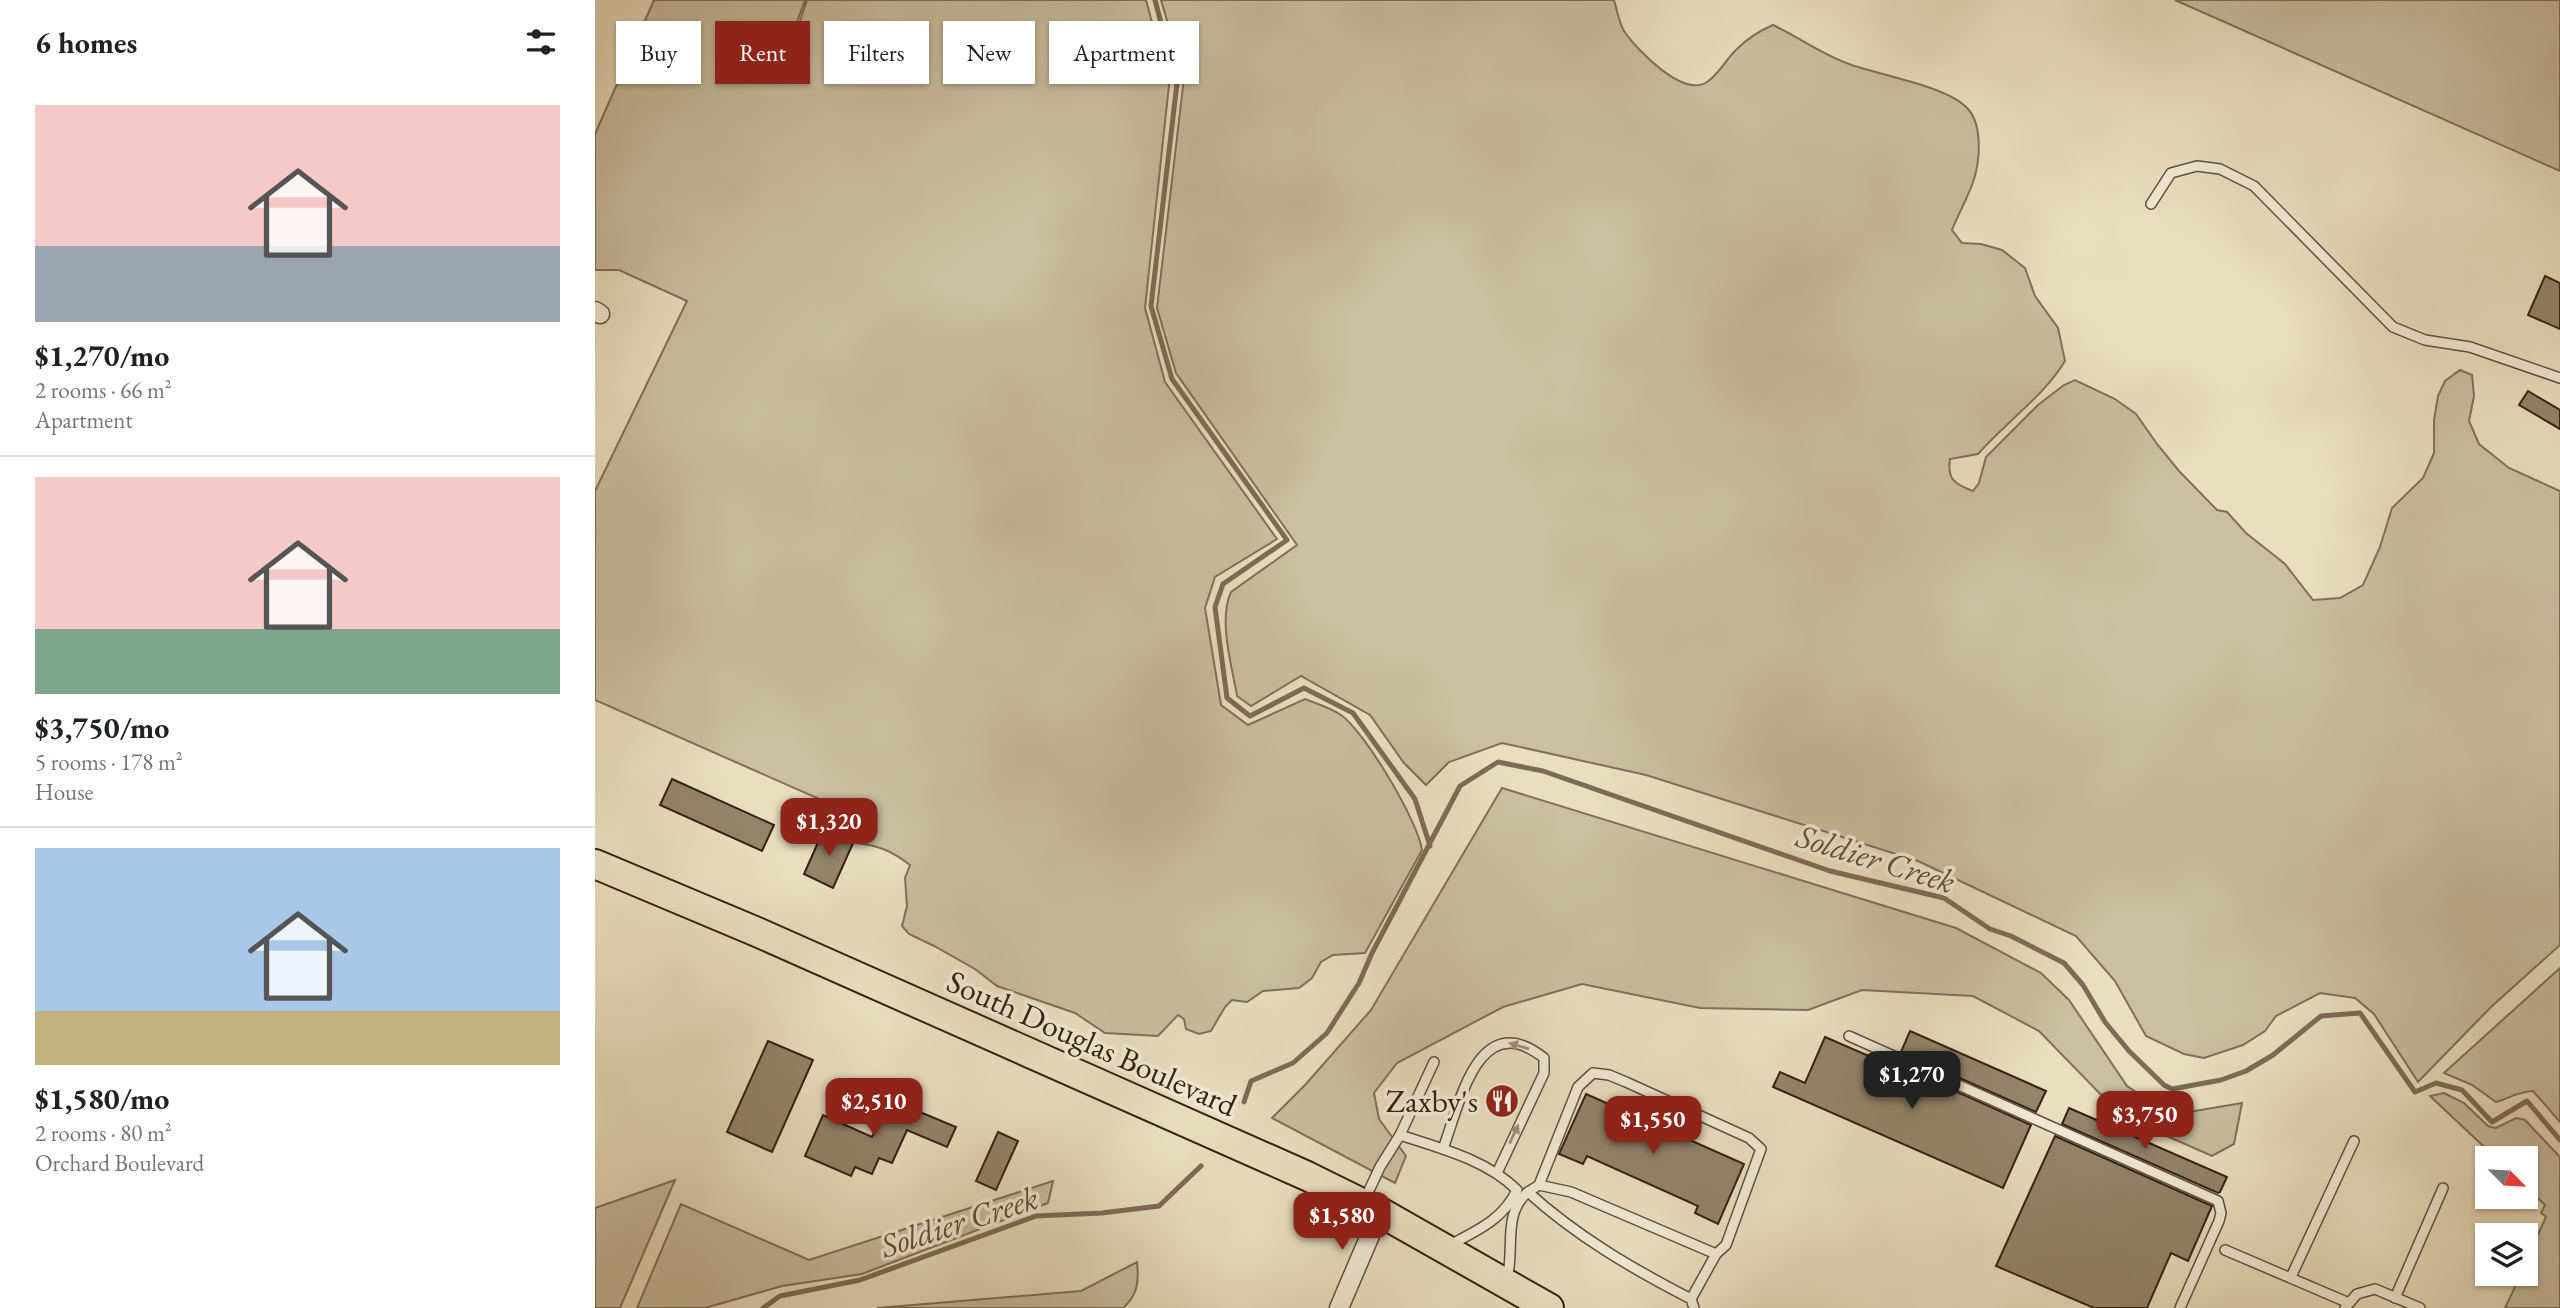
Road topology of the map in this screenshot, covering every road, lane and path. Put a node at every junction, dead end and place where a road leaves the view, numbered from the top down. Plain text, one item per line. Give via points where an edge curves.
1 (2151, 204) dead end
2 (2560, 377) edge
3 (595, 864) edge
4 (1849, 1036) dead end
5 (1434, 1062) dead end
6 (1400, 1135) junction
7 (2354, 1141) dead end
8 (1443, 1149) junction
9 (1497, 1173) junction
10 (1539, 1185) junction
11 (2444, 1188) dead end
12 (1528, 1192) junction
13 (1511, 1203) junction
14 (1372, 1208) junction
15 (1512, 1215) junction
16 (1444, 1248) junction
17 (2225, 1250) dead end
18 (1716, 1254) junction
19 (2291, 1277) junction
20 (1506, 1282) junction
21 (2395, 1297) junction
22 (1693, 1303) edge
23 (2347, 1305) edge
24 (1339, 1308) edge
25 (1549, 1308) edge
26 (2180, 1308) edge
27 (2420, 1308) edge

1 - 2 lane via 2171,173 2197,166 2220,169 2254,186 2393,327
3 - 14 main road, South Douglas Boulevard
4 - 26 lane via 2218,1201 2219,1221
5 - 6 lane
6 - 8 lane
6 - 14 lane via 1380,1167
7 - 19 lane
8 - 9 lane
9 -> 8 lane via 1544,1073 1544,1058 1520,1044 1505,1042 1481,1054
9 - 13 lane via 1517,1190
10 - 12 lane
10 - 18 lane via 1571,1192
10 - 18 lane via 1578,1087 1593,1073 1609,1075 1749,1138 1761,1149 1726,1245
11 - 21 lane
12 - 15 lane
12 - 22 lane via 1555,1217
13 - 15 lane
13 - 16 lane via 1494,1221
14 - 16 main road, South Douglas Boulevard
14 - 24 street
15 - 20 lane
16 - 20 main road, South Douglas Boulevard
17 - 19 lane
18 - 22 lane
19 - 23 lane
20 - 25 main road, South Douglas Boulevard
21 - 23 lane via 2375,1289 2357,1294
21 - 27 lane

